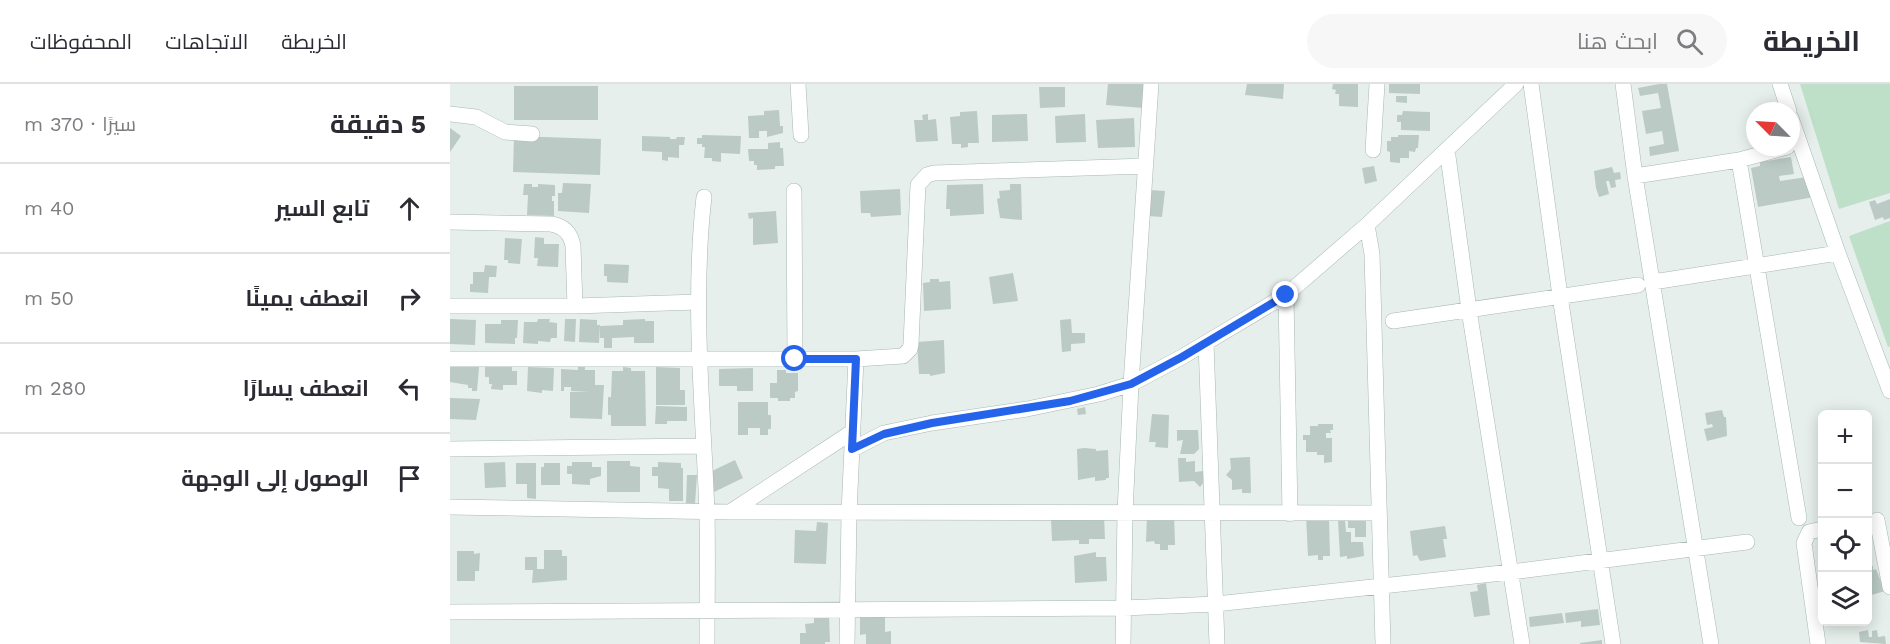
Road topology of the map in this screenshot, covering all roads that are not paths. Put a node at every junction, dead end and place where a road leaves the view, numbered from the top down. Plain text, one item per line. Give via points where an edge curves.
1 (798, 84) edge
2 (1151, 84) edge
3 (1377, 84) edge
4 (1516, 84) edge
5 (1531, 84) edge
6 (1623, 84) edge
7 (1780, 84) edge
8 (1786, 102) edge
9 (450, 114) edge
10 (531, 134) dead end
11 (801, 135) dead end
12 (1447, 149) junction
13 (1373, 150) dead end
14 (1754, 156) edge
15 (1796, 156) edge
16 (1739, 160) junction
17 (1146, 166) junction
18 (1635, 176) junction
19 (794, 191) dead end
20 (704, 198) dead end
21 (450, 222) edge
22 (1367, 225) junction
23 (1838, 253) junction
24 (1757, 265) junction
25 (1646, 283) junction
26 (1286, 295) junction
27 (1560, 296) junction
28 (698, 302) junction
29 (450, 306) edge
30 (575, 306) junction
31 (1469, 310) junction
32 (1393, 321) dead end
33 (1206, 343) junction
34 (450, 358) edge
35 (700, 359) junction
36 (795, 359) junction
37 (856, 359) junction
38 (1131, 384) junction
39 (1890, 391) edge
40 (852, 432) junction
41 (703, 446) junction
42 (450, 449) edge
43 (852, 449) junction
44 (450, 507) edge
45 (707, 512) junction
46 (730, 513) junction
47 (849, 513) junction
48 (1125, 513) junction
49 (1379, 513) junction
50 (1214, 514) junction
51 (1290, 514) junction
52 (1799, 518) dead end
53 (1878, 520) edge
54 (1818, 530) edge
55 (1747, 542) dead end
56 (1695, 549) junction
57 (1600, 561) junction
58 (1511, 572) junction
59 (1381, 585) junction
60 (1890, 587) edge
61 (1216, 604) junction
62 (1124, 608) junction
63 (707, 610) junction
64 (847, 610) junction
65 (450, 612) edge
66 (707, 644) edge
67 (847, 644) edge
68 (1123, 644) edge
69 (1217, 644) edge
70 (1383, 644) edge
71 (1522, 644) edge
72 (1613, 644) edge
73 (1711, 644) edge
74 (1818, 644) edge

1 - 11 street
2 - 17 street
3 - 13 street
4 - 12 street
5 - 27 street
6 - 18 street
7 - 8 street
9 - 10 street via 482,119 505,132
12 - 22 street
12 - 31 street
14 - 16 street
15 - 23 street
16 - 18 street
16 - 24 street
17 - 37 street via 927,175 918,185 910,349 898,358
17 - 38 street
18 - 25 street
19 - 36 street
20 - 28 street
21 - 30 street via 551,224 565,229 573,246
22 - 26 street
22 - 49 street
23 - 24 street
23 - 39 street
24 - 25 street
24 - 52 street
25 - 27 street
25 - 56 street
26 - 33 street
26 - 51 street
27 - 31 street
27 - 57 street
28 - 30 street
28 - 35 street
29 - 30 street
31 - 32 street
31 - 58 street
33 - 38 street
33 - 50 street
34 - 35 street
35 - 36 street
35 - 41 street
36 - 37 street
37 - 40 street
38 - 43 street via 1070,401 884,434
38 - 48 street
40 - 43 street
40 - 46 street
41 - 42 street
41 - 45 street
43 - 47 street
44 - 45 street
45 - 46 street
45 - 63 street
46 - 47 street
47 - 48 street
47 - 64 street
48 - 50 street
48 - 62 street
49 - 51 street
49 - 59 street
50 - 51 street
50 - 61 street
53 - 60 street
54 - 74 street via 1809,532 1804,543
55 - 56 street
56 - 57 street
56 - 73 street
57 - 58 street
57 - 72 street
58 - 59 street
58 - 71 street
59 - 61 street
59 - 70 street
61 - 62 street
61 - 69 street
62 - 64 street
62 - 68 street
63 - 64 street
63 - 65 street
63 - 66 street
64 - 67 street

